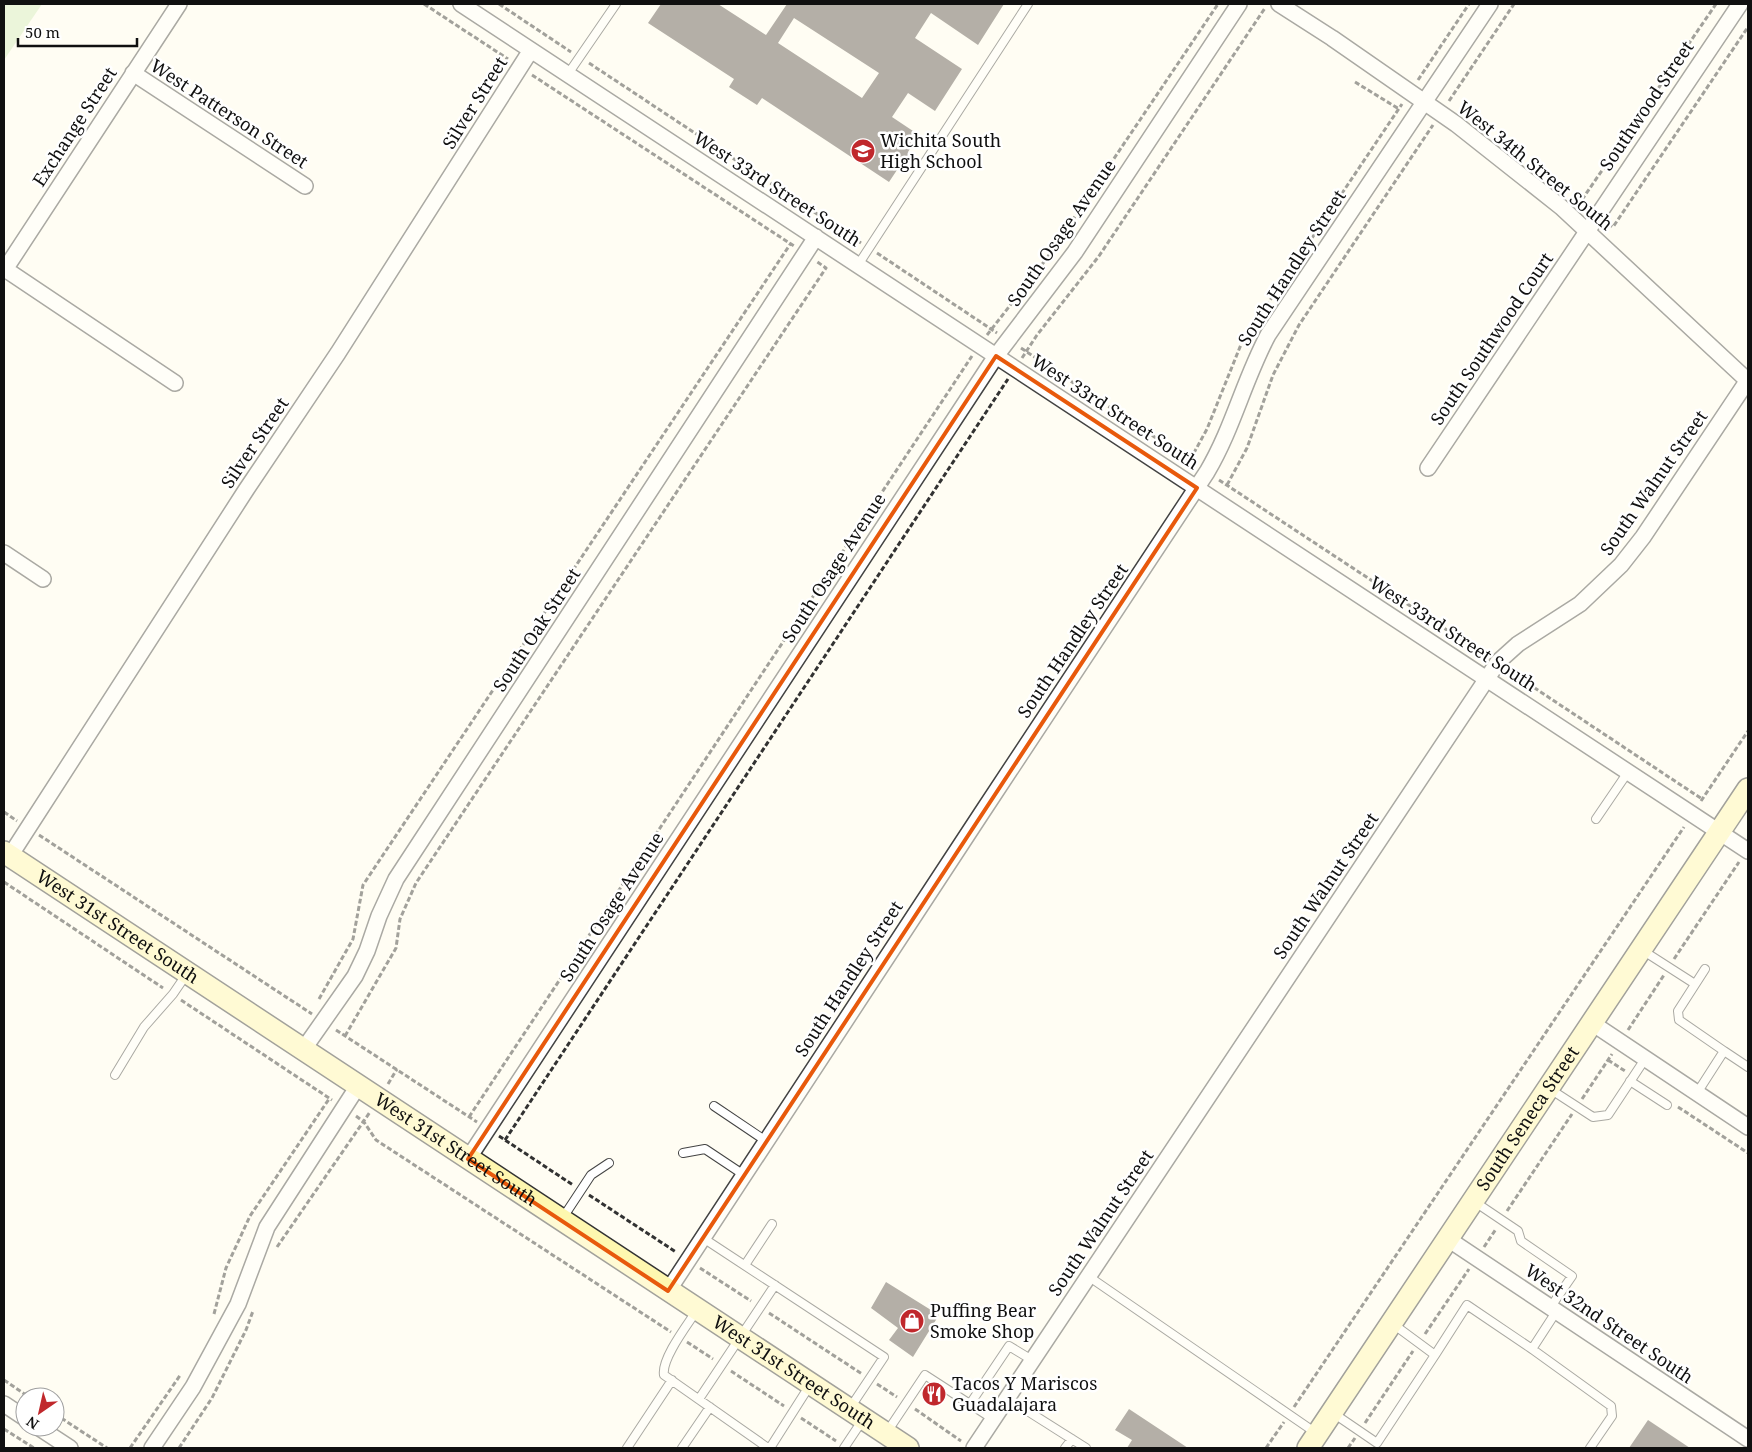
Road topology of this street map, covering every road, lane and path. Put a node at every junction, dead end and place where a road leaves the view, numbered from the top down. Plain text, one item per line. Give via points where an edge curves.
1 (179, 4) edge
2 (424, 4) edge
3 (461, 4) edge
4 (499, 4) edge
5 (616, 4) edge
6 (1028, 4) edge
7 (1218, 4) edge
8 (1239, 4) edge
9 (1268, 4) edge
10 (1279, 4) edge
11 (1490, 4) edge
12 (1514, 4) edge
13 (1740, 4) edge
14 (531, 50) junction
15 (580, 57) junction
16 (520, 67) junction
17 (133, 73) junction
18 (568, 74) junction
19 (1355, 82) dead end
20 (1424, 102) junction
21 (1399, 109) dead end
22 (1440, 114) junction
23 (305, 186) dead end
24 (812, 211) junction
25 (801, 228) junction
26 (1586, 230) junction
27 (816, 237) junction
28 (790, 244) junction
29 (869, 248) junction
30 (805, 253) junction
31 (858, 265) junction
32 (4, 270) edge
33 (991, 329) junction
34 (1008, 340) junction
35 (980, 345) junction
36 (1026, 352) junction
37 (996, 356) junction
38 (1015, 369) junction
39 (1748, 381) edge
40 (175, 383) dead end
41 (1428, 468) dead end
42 (1207, 472) junction
43 (1227, 485) junction
44 (1197, 488) junction
45 (4, 553) edge
46 (43, 579) dead end
47 (1497, 663) junction
48 (1486, 678) junction
49 (1748, 730) edge
50 (1628, 772) junction
51 (1748, 789) edge
52 (1702, 799) junction
53 (1692, 814) junction
54 (1596, 819) dead end
55 (1720, 832) junction
56 (1748, 850) edge
57 (7, 854) edge
58 (4, 882) edge
59 (1641, 949) junction
60 (1669, 967) junction
61 (1705, 969) dead end
62 (187, 973) junction
63 (1695, 984) junction
64 (173, 994) junction
65 (310, 1013) dead end
66 (1592, 1022) junction
67 (345, 1036) dead end
68 (1620, 1042) junction
69 (303, 1050) junction
70 (1724, 1051) junction
71 (1645, 1059) junction
72 (1748, 1067) edge
73 (115, 1075) dead end
74 (1630, 1081) junction
75 (358, 1086) junction
76 (1549, 1088) junction
77 (1697, 1093) junction
78 (330, 1099) junction
79 (1667, 1105) dead end
80 (714, 1106) dead end
81 (1577, 1106) junction
82 (344, 1108) junction
83 (469, 1117) dead end
84 (364, 1122) junction
85 (1748, 1127) edge
86 (505, 1140) dead end
87 (766, 1141) junction
88 (683, 1153) dead end
89 (468, 1159) junction
90 (609, 1163) dead end
91 (744, 1175) junction
92 (1474, 1201) junction
93 (561, 1220) junction
94 (1502, 1220) junction
95 (772, 1224) dead end
96 (703, 1238) junction
97 (1448, 1239) junction
98 (274, 1256) dead end
99 (1476, 1258) junction
100 (745, 1265) junction
101 (1088, 1276) junction
102 (775, 1285) junction
103 (668, 1291) junction
104 (256, 1302) dead end
105 (697, 1310) junction
106 (1553, 1310) junction
107 (212, 1318) dead end
108 (1392, 1323) junction
109 (739, 1337) junction
110 (680, 1338) junction
111 (1419, 1343) junction
112 (1532, 1350) junction
113 (1435, 1355) junction
114 (1032, 1360) junction
115 (721, 1365) junction
116 (186, 1368) dead end
117 (4, 1380) edge
118 (672, 1380) junction
119 (810, 1384) junction
120 (15, 1387) edge
121 (1007, 1398) junction
122 (699, 1399) junction
123 (4, 1404) edge
124 (970, 1404) junction
125 (710, 1407) junction
126 (15, 1411) edge
127 (792, 1412) junction
128 (1332, 1412) junction
129 (856, 1414) junction
130 (1289, 1414) junction
131 (993, 1419) junction
132 (65, 1421) edge
133 (4, 1429) edge
134 (1359, 1431) junction
135 (886, 1434) junction
136 (53, 1437) edge
137 (1072, 1438) junction
138 (1748, 1439) edge
139 (1313, 1441) edge
140 (1375, 1446) edge
141 (34, 1448) edge
142 (70, 1448) edge
143 (107, 1448) edge
144 (130, 1448) edge
145 (152, 1448) edge
146 (179, 1448) edge
147 (627, 1448) edge
148 (682, 1448) edge
149 (769, 1448) edge
150 (844, 1448) edge
151 (908, 1448) edge
152 (974, 1448) edge
153 (1065, 1448) edge
154 (1086, 1448) edge
155 (1266, 1448) edge
156 (1348, 1448) edge
157 (1590, 1448) edge

1 - 17 street, Exchange Street
2 - 16 path
3 - 14 street, West 33rd Street South
4 - 15 path
5 - 15 lane
6 - 29 lane
7 - 33 path via 1047,258
8 - 34 street, South Osage Avenue via 1075,252
9 - 36 path via 1099,256
10 - 20 street, West 34th Street South
11 - 20 street, South Handley Street
12 - 22 path
13 - 26 street, Southwood Street
14 - 16 street, Silver Street
14 - 18 street, West 33rd Street South
15 - 18 lane
15 - 24 path
16 - 28 path
16 - 57 street, Silver Street via 338,353
17 - 23 street, West Patterson Street
17 - 32 street, Exchange Street
18 - 25 street, West 33rd Street South
19 - 21 path
20 - 22 street, West 34th Street South
20 - 42 street, South Handley Street via 1268,334 1226,437
22 - 26 street, West 34th Street South
22 - 43 path via 1298,326 1273,375 1247,448
24 - 25 path
24 - 29 path
25 - 27 street, West 33rd Street South
25 - 28 path
26 - 39 street, West 34th Street South
26 - 41 street, South Southwood Court
27 - 30 street, South Oak Street
27 - 31 street, West 33rd Street South
28 - 30 path
28 - 65 path via 363,885 353,939
29 - 31 lane
29 - 33 path
30 - 67 path via 826,268 416,883 400,919 396,948
30 - 69 street, South Oak Street via 400,874 355,976
31 - 35 street, West 33rd Street South
32 - 40 street
33 - 34 path
33 - 35 path
34 - 36 path
34 - 37 street, South Osage Avenue
35 - 37 street, West 33rd Street South
35 - 83 path
36 - 38 path
36 - 42 path
37 - 38 street, West 33rd Street South
37 - 89 street, South Osage Avenue
38 - 44 street, West 33rd Street South
38 - 86 path
39 - 47 street, South Walnut Street via 1644,537 1621,565 1580,604 1518,644
42 - 43 path
42 - 44 street, South Handley Street
43 - 47 path
44 - 48 street, West 33rd Street South
44 - 87 street, South Handley Street
45 - 46 street
47 - 48 street, South Walnut Street
47 - 52 path
48 - 50 street, West 33rd Street South
48 - 101 street, South Walnut Street
49 - 52 path
50 - 53 street, West 33rd Street South
50 - 54 lane
51 - 55 street, South Seneca Street
52 - 53 path
53 - 55 street, West 33rd Street South
53 - 130 path
55 - 56 street, West 33rd Street South
55 - 59 street, South Seneca Street
56 - 60 path
57 - 62 street, West 31st Street South
58 - 64 path
59 - 60 lane
59 - 66 street, South Seneca Street
60 - 63 lane
60 - 68 path
61 - 63 lane
62 - 64 lane
62 - 69 street, West 31st Street South
63 - 70 lane via 1678,1011 1679,1020
64 - 73 lane via 144,1027
64 - 78 path
66 - 68 street
66 - 76 street, South Seneca Street
68 - 71 street
68 - 81 path
69 - 75 street, West 31st Street South
70 - 72 lane
70 - 77 lane
71 - 74 lane
71 - 77 street
74 - 79 lane
74 - 81 lane via 1608,1115 1593,1117
75 - 82 street
75 - 89 street, West 31st Street South
76 - 81 lane
76 - 92 street, South Seneca Street
77 - 85 street
78 - 82 path
78 - 107 path via 250,1216 226,1268
80 - 87 lane
81 - 94 path
82 - 84 path
82 - 145 street via 267,1227 238,1304 194,1387
84 - 98 path via 277,1246
84 - 110 path via 376,1140
87 - 91 street, South Handley Street
88 - 91 lane via 704,1149
89 - 93 street, West 31st Street South
90 - 93 lane via 591,1175
91 - 96 street, South Handley Street
92 - 94 lane
92 - 97 street, South Seneca Street
93 - 103 street, West 31st Street South
94 - 99 path
94 - 106 lane via 1518,1230 1521,1241 1572,1276
95 - 100 lane
96 - 100 lane
96 - 103 street, South Handley Street
97 - 99 street, West 32nd Street South
97 - 108 street, South Seneca Street
99 - 106 street, West 32nd Street South
99 - 111 path
100 - 102 lane
101 - 114 street, South Walnut Street
101 - 130 lane
102 - 109 lane
102 - 129 lane via 884,1357
103 - 105 street, West 31st Street South
104 - 146 path via 246,1330 212,1398
105 - 109 street, West 31st Street South
105 - 110 lane
106 - 112 lane
106 - 138 street, West 32nd Street South
108 - 111 lane
108 - 128 street, South Seneca Street
109 - 115 lane
109 - 119 street, West 31st Street South
110 - 115 path
110 - 118 lane via 663,1371
111 - 113 lane
111 - 134 path
112 - 113 lane via 1467,1304
112 - 157 lane via 1611,1406 1612,1416
113 - 140 lane
114 - 121 street, South Walnut Street
114 - 124 lane via 1009,1346
115 - 122 lane
115 - 127 path
116 - 144 path
117 - 120 path
118 - 122 lane
118 - 147 lane
119 - 127 lane
119 - 129 street, West 31st Street South
121 - 131 street, South Walnut Street
121 - 137 lane
122 - 125 lane
123 - 126 street
124 - 131 lane
124 - 135 lane via 925,1375
125 - 148 lane
125 - 149 lane
127 - 149 lane
127 - 150 path
128 - 134 lane
128 - 139 street, South Seneca Street
129 - 135 street, West 31st Street South
129 - 150 lane
130 - 139 lane
130 - 155 path
131 - 152 street, South Walnut Street
132 - 143 path
133 - 141 path
134 - 140 lane
134 - 156 path
135 - 151 street, West 31st Street South
136 - 142 street
137 - 153 lane
137 - 154 lane

